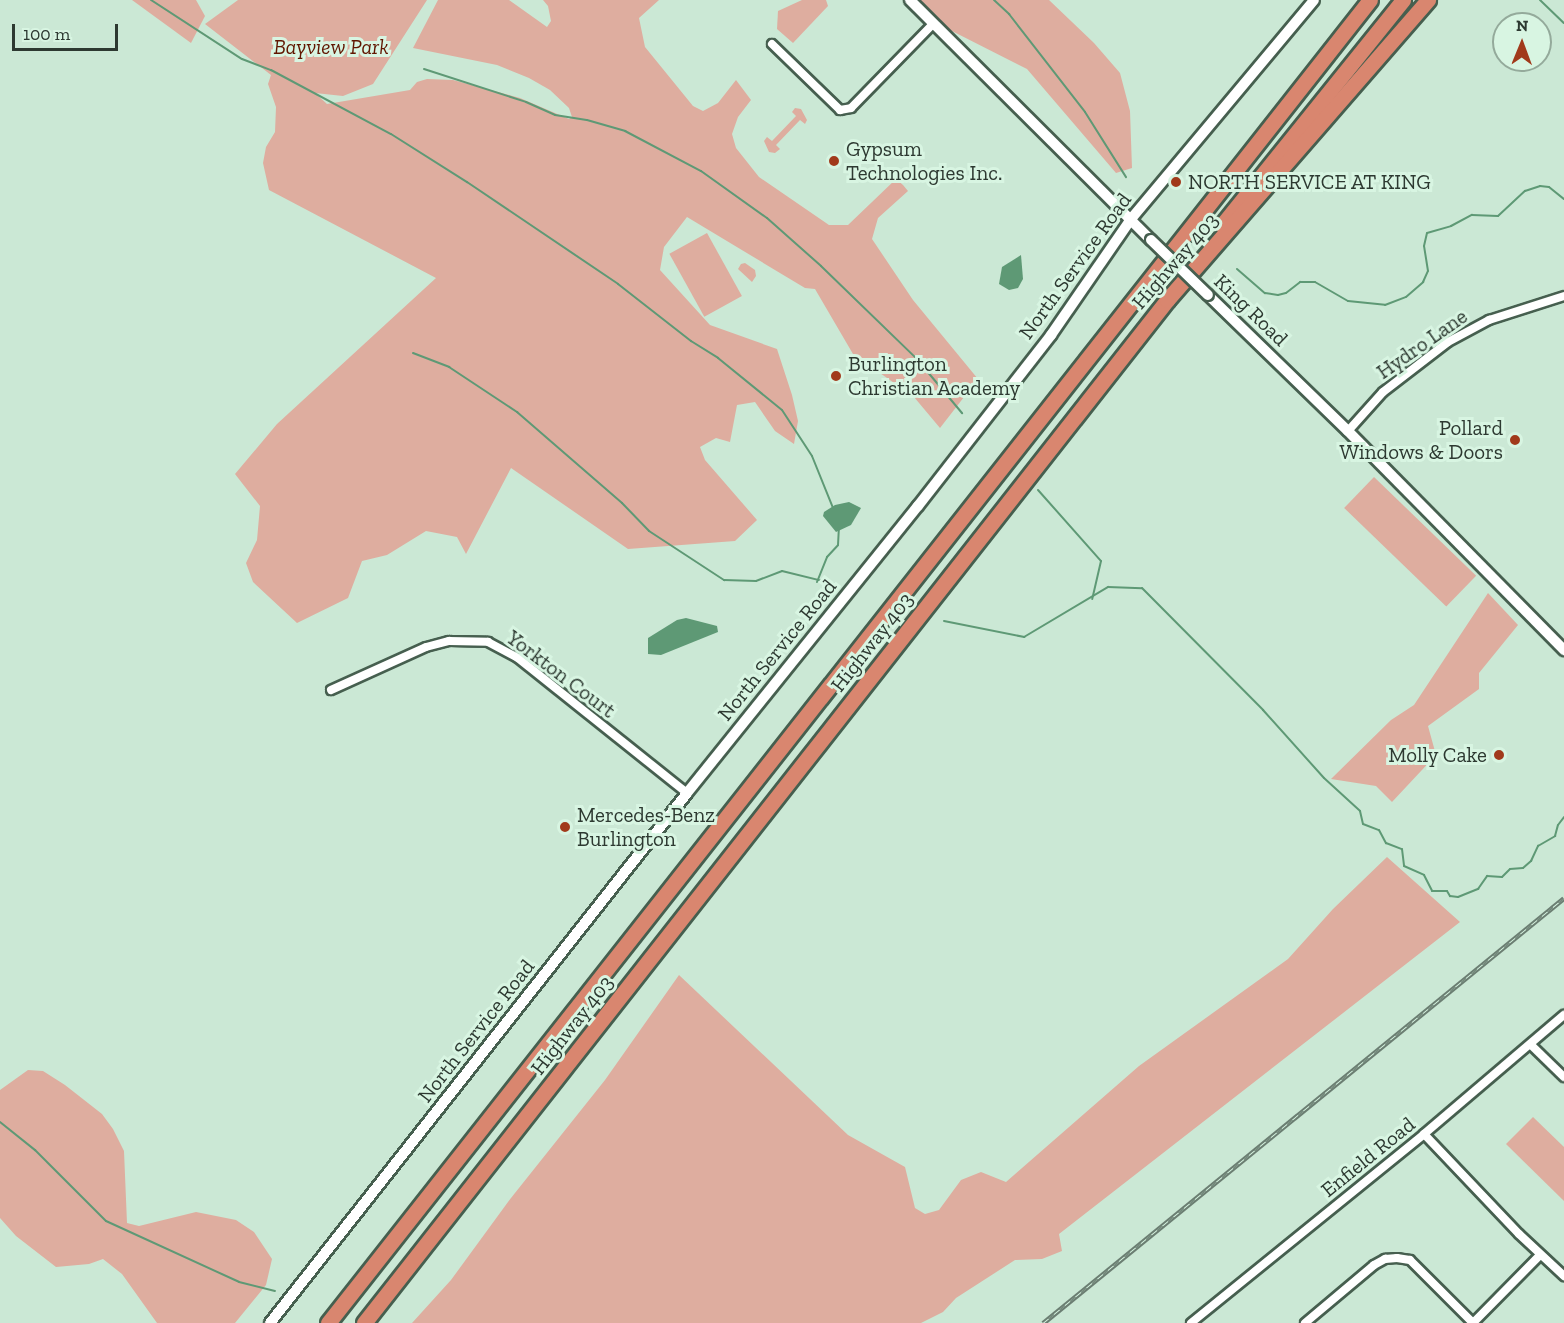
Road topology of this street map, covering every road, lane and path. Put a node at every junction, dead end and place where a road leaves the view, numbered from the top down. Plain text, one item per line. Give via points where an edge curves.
1 (910, 0) edge
2 (1314, 0) edge
3 (1370, 0) edge
4 (1403, 0) edge
5 (1428, 0) edge
6 (933, 24) junction
7 (772, 44) dead end
8 (1131, 219) junction
9 (1564, 296) edge
10 (1167, 300) junction
11 (1348, 431) junction
12 (1564, 650) edge
13 (331, 690) dead end
14 (687, 793) junction
15 (1564, 1015) edge
16 (1531, 1045) junction
17 (1564, 1077) edge
18 (1424, 1134) junction
19 (1540, 1255) junction
20 (1564, 1276) edge
21 (270, 1323) edge
22 (328, 1323) edge
23 (364, 1323) edge
24 (1191, 1323) edge
25 (1305, 1323) edge
26 (1473, 1323) edge

1 - 6 street, King Road
2 - 8 street, North Service Road
3 - 22 highway, Highway 403
4 - 10 highway via 1245,193
5 - 10 highway, Highway 403
6 - 7 street via 851,108 840,110
6 - 8 street, King Road
8 - 11 street, King Road, bridge
8 - 14 street, North Service Road via 1051,335
9 - 11 street, Hydro Lane via 1489,320 1448,342 1383,392
10 - 23 highway, Highway 403
11 - 12 street, King Road
13 - 14 street, Yorkton Court via 426,647 471,639 488,642 518,658
14 - 21 street, North Service Road
15 - 16 street, Enfield Road
16 - 17 street
16 - 18 street, Enfield Road
18 - 19 street
18 - 24 street, Enfield Road
19 - 20 street
19 - 26 street
25 - 26 street via 1374,1265 1397,1258 1410,1260

